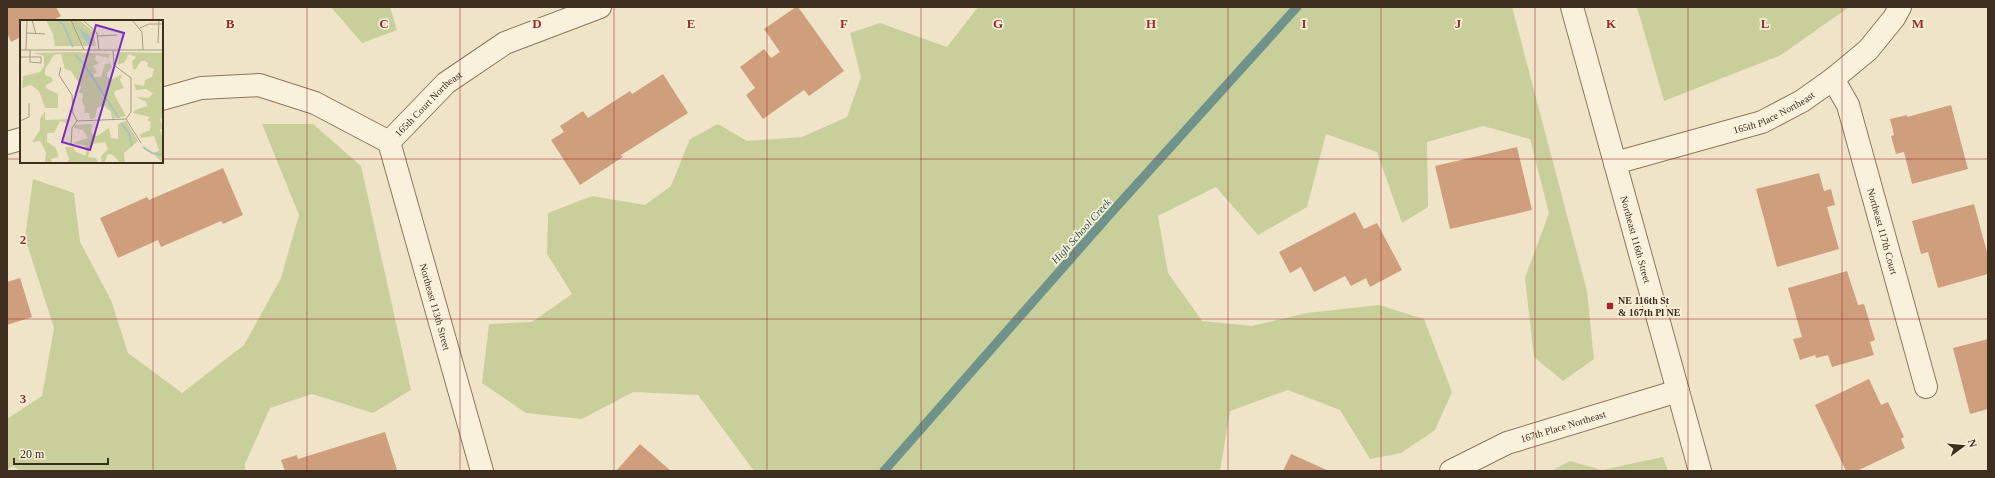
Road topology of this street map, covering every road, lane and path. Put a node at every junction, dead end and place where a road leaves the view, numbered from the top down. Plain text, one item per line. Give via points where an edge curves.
1 (600, 7) edge
2 (1572, 7) edge
3 (1900, 7) edge
4 (1833, 80) junction
5 (163, 99) edge
6 (20, 139) edge
7 (389, 142) junction
8 (7, 143) edge
9 (1615, 163) junction
10 (1926, 387) dead end
11 (1678, 391) junction
12 (482, 471) edge
13 (1451, 471) edge
14 (1700, 471) edge

1 - 7 street, 165th Court Northeast via 505,43 446,83
2 - 9 street, Northeast 116th Street
3 - 4 street, 165th Place Northeast via 1868,50
4 - 9 street, 165th Place Northeast via 1802,102 1762,122
4 - 10 street, Northeast 117th Court via 1848,105
5 - 7 street, 165th Court Northeast via 201,88 260,85 316,102
6 - 8 street
7 - 12 street, Northeast 113th Street
9 - 11 street, Northeast 116th Street
11 - 13 street, 167th Place Northeast via 1507,443
11 - 14 street, Northeast 116th Street

